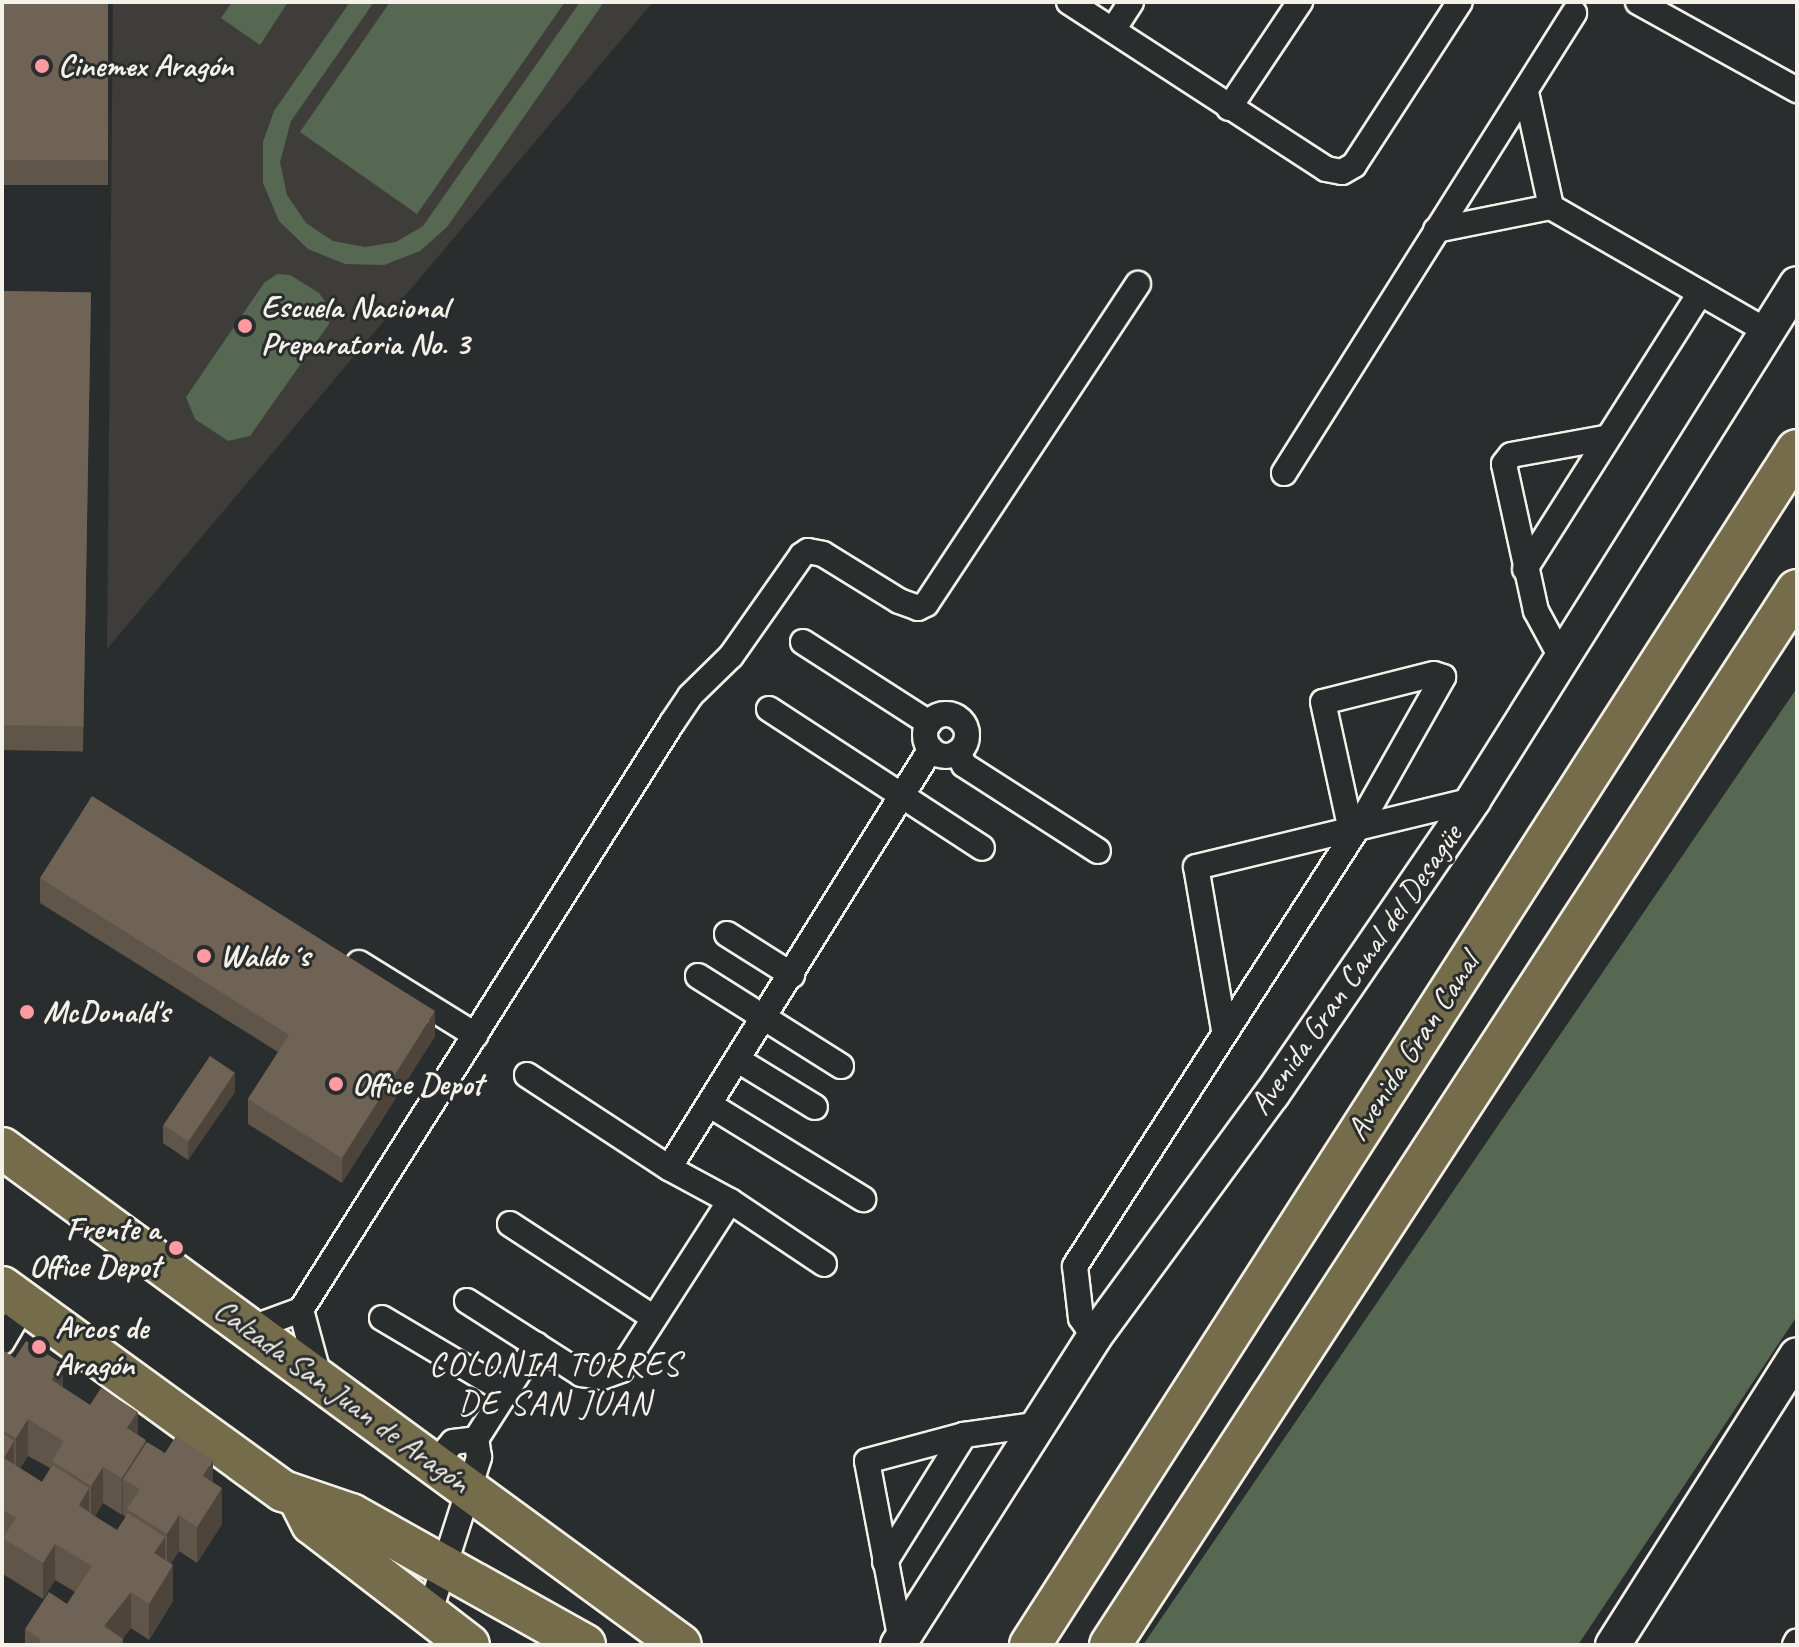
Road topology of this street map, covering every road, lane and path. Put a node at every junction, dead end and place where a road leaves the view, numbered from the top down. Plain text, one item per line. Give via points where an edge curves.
1 (1069, 2) edge
2 (1131, 2) edge
3 (1300, 2) edge
4 (1460, 2) edge
5 (1638, 2) edge
6 (1574, 13) dead end
7 (1113, 30) junction
8 (1797, 90) edge
9 (1526, 92) junction
10 (1229, 108) junction
11 (1551, 207) junction
12 (1436, 230) junction
13 (1138, 284) dead end
14 (1797, 284) edge
15 (1700, 293) junction
16 (1768, 332) junction
17 (1605, 438) junction
18 (1797, 450) edge
19 (1284, 473) dead end
20 (1525, 569) junction
21 (1797, 590) edge
22 (803, 642) dead end
23 (1562, 659) junction
24 (769, 709) dead end
25 (929, 723) junction
26 (931, 749) junction
27 (958, 752) junction
28 (904, 798) junction
29 (1473, 800) junction
30 (1355, 825) junction
31 (982, 848) dead end
32 (1098, 851) dead end
33 (727, 934) dead end
34 (340, 952) edge
35 (792, 975) junction
36 (698, 976) dead end
37 (764, 1016) junction
38 (1224, 1030) junction
39 (475, 1035) junction
40 (738, 1060) junction
41 (841, 1066) dead end
42 (527, 1075) dead end
43 (710, 1105) junction
44 (815, 1107) dead end
45 (2, 1148) edge
46 (669, 1168) junction
47 (863, 1199) dead end
48 (730, 1201) junction
49 (510, 1224) dead end
50 (824, 1264) dead end
51 (13, 1295) edge
52 (467, 1301) dead end
53 (301, 1310) junction
54 (382, 1318) dead end
55 (654, 1318) junction
56 (249, 1329) junction
57 (1094, 1337) junction
58 (2, 1342) edge
59 (536, 1345) junction
60 (1797, 1355) edge
61 (320, 1380) junction
62 (507, 1392) junction
63 (1040, 1424) junction
64 (480, 1432) junction
65 (964, 1435) junction
66 (450, 1475) junction
67 (298, 1497) junction
68 (885, 1562) junction
69 (446, 1565) junction
70 (429, 1614) junction
71 (900, 1643) edge
72 (469, 1645) edge
73 (585, 1645) edge
74 (681, 1645) edge
75 (1030, 1645) edge
76 (1110, 1645) edge
77 (1613, 1645) edge

1 - 7 street
2 - 7 street
3 - 10 street
4 - 10 street via 1354,165 1342,172 1326,169
5 - 8 street
6 - 9 street
7 - 10 street
9 - 11 street
9 - 12 street
11 - 12 street
11 - 15 street
12 - 19 street
13 - 39 street via 926,604 908,606 823,554 808,551 731,656 690,696
14 - 16 street, Avenida Gran Canal del Desagüe
15 - 16 street
15 - 17 street
16 - 23 street, Avenida Gran Canal del Desagüe
17 - 20 street
17 - 20 street via 1506,458
18 - 75 main road, Avenida Gran Canal
20 - 23 street via 1536,611
21 - 76 main road
22 - 25 street
23 - 29 street, Avenida Gran Canal del Desagüe
24 - 28 street
25 - 26 street via 925,736
25 - 27 street via 948,714 961,720 966,740
26 - 27 street via 944,755
26 - 28 street
27 - 32 street via 964,765
28 - 31 street
28 - 35 street
29 - 30 street
29 - 57 street, Avenida Gran Canal del Desagüe via 1272,1094
30 - 30 street via 1323,702 1439,674 1442,686
30 - 38 street
30 - 38 street via 1196,867
33 - 35 street
34 - 39 street
35 - 37 street
36 - 37 street
37 - 40 street
37 - 41 street
38 - 57 street via 1075,1266 1081,1318
39 - 53 street
40 - 43 street
40 - 44 street
42 - 46 street
43 - 46 street
43 - 47 street
45 - 56 main road, Calzada San Juan de Aragón
46 - 48 street
48 - 50 street
48 - 55 street
49 - 55 street
51 - 58 street
51 - 67 main road
52 - 59 street
53 - 56 street
53 - 61 street
54 - 62 street
55 - 59 street via 621,1370 612,1375 581,1374
56 - 61 main road, Calzada San Juan de Aragón
57 - 63 street, Avenida Gran Canal del Desagüe
59 - 62 street
60 - 77 street
61 - 66 main road, Calzada San Juan de Aragón
62 - 64 street
63 - 65 street
63 - 71 street, Avenida Gran Canal del Desagüe
64 - 66 street via 479,1457
64 - 66 street via 453,1442
65 - 68 street
65 - 68 street via 867,1461
66 - 69 street
66 - 74 main road, Calzada San Juan de Aragón
67 - 69 main road via 351,1514
67 - 70 main road via 312,1524
68 - 71 street
69 - 70 street
69 - 73 main road
70 - 72 main road

